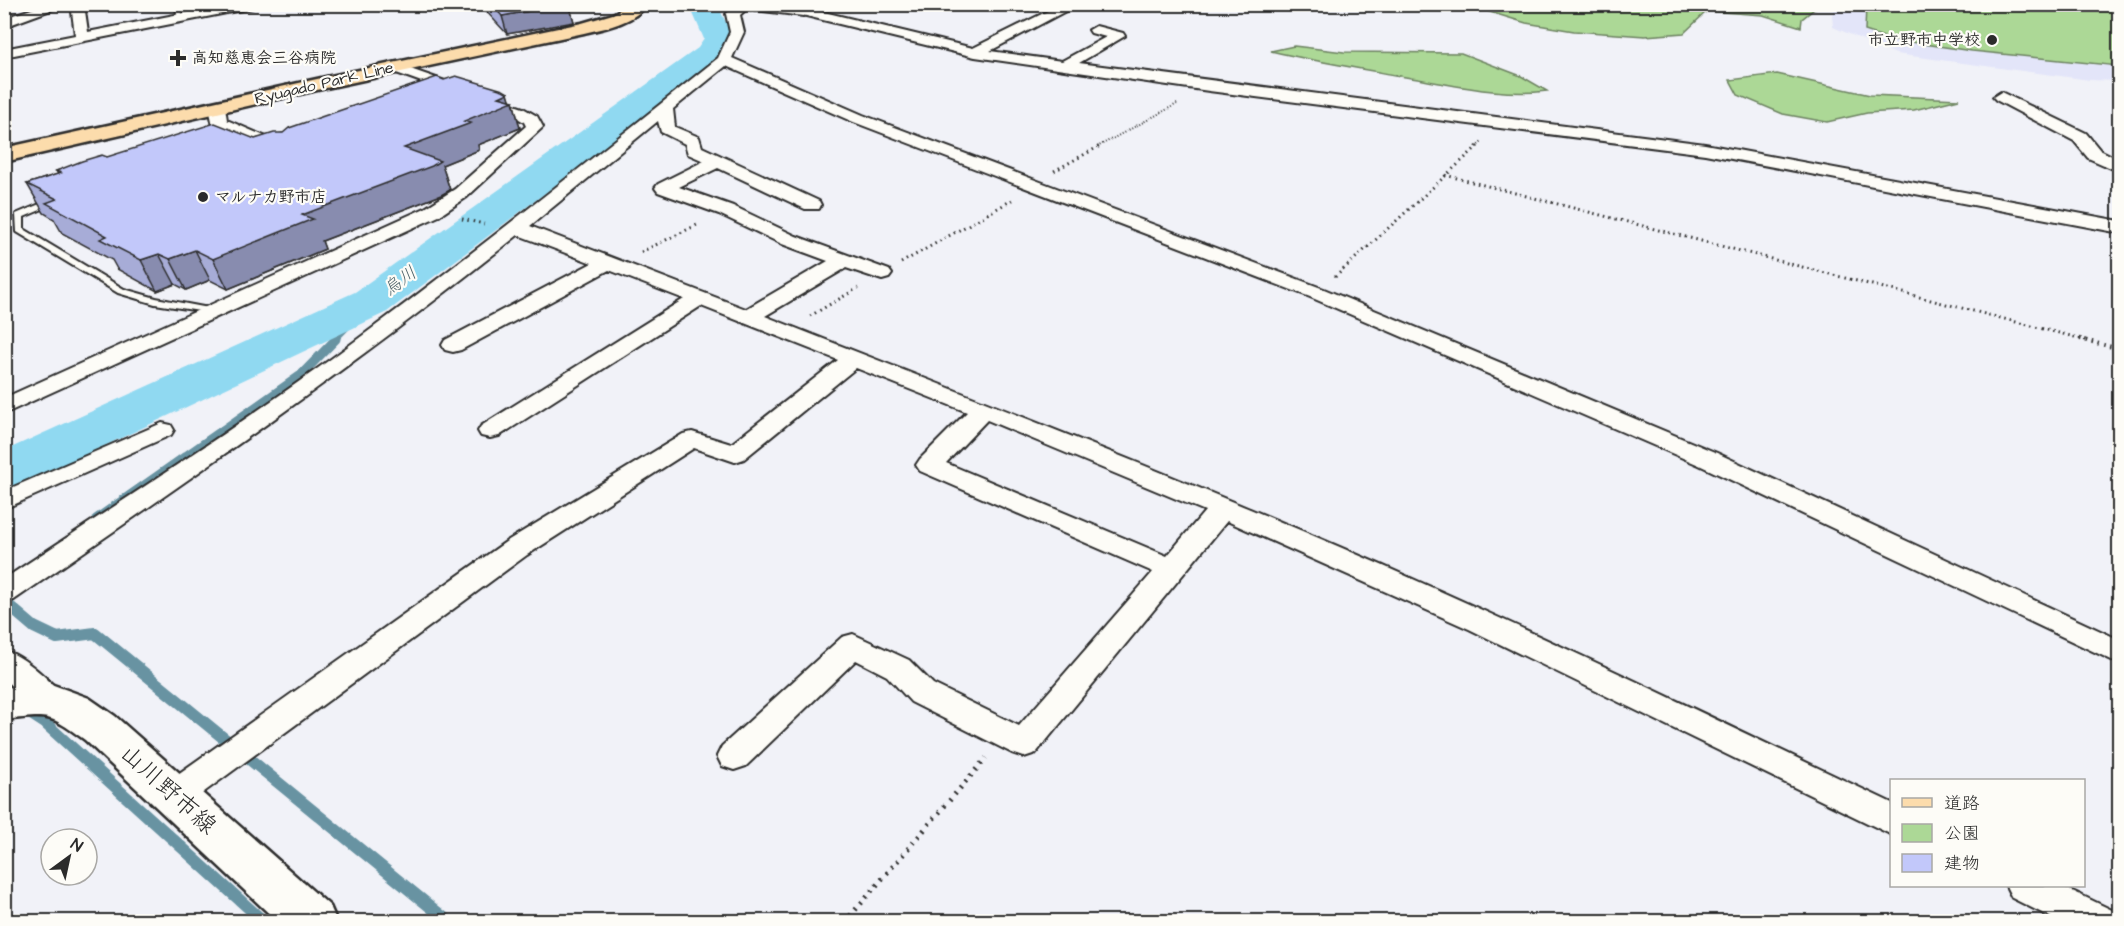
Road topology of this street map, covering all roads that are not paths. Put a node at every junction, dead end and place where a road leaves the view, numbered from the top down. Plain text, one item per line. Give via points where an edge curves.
1 (61, 4) edge
2 (77, 4) edge
3 (252, 4) edge
4 (640, 4) edge
5 (746, 4) edge
6 (1073, 4) edge
7 (179, 11) edge
8 (803, 11) joint
9 (4, 23) edge
10 (1096, 30) dead end
11 (82, 38) junction
12 (4, 53) edge
13 (975, 53) junction
14 (724, 60) junction
15 (1064, 66) junction
16 (393, 67) junction
17 (2001, 97) dead end
18 (665, 108) junction
19 (218, 121) junction
20 (4, 154) edge
21 (289, 154) edge
22 (718, 161) junction
23 (2120, 167) edge
24 (65, 196) edge
25 (812, 205) dead end
26 (2120, 227) edge
27 (518, 228) junction
28 (844, 260) junction
29 (611, 264) junction
30 (882, 274) road end
31 (700, 298) junction
32 (215, 312) junction
33 (748, 317) junction
34 (453, 345) dead end
35 (852, 360) junction
36 (4, 406) edge
37 (982, 411) junction
38 (162, 430) dead end
39 (490, 431) dead end
40 (4, 501) edge
41 (1221, 510) junction
42 (1171, 569) junction
43 (4, 592) edge
44 (2120, 653) edge
45 (4, 661) edge
46 (48, 699) junction
47 (4, 704) edge
48 (734, 756) dead end
49 (173, 796) junction
50 (1890, 819) edge
51 (2029, 887) edge
52 (312, 921) edge
53 (2099, 921) edge

1 - 9 street
2 - 11 street
3 - 7 street
4 - 16 main road, Ryugado Park Line via 628,14 584,28
5 - 8 street
5 - 14 street via 733,14 737,32
6 - 13 street
7 - 11 street
8 - 13 street
10 - 15 street via 1118,36
11 - 12 street
13 - 15 street
14 - 18 street
14 - 44 street via 857,118 1317,293 1708,459
15 - 26 street via 1715,151
16 - 19 main road, Ryugado Park Line
16 - 32 street via 517,111 531,119 535,127 461,193 432,212
17 - 23 street via 2080,136 2094,154
18 - 22 street via 667,129 693,141 694,150
18 - 27 street
19 - 20 main road, Ryugado Park Line
19 - 21 street
22 - 25 street
22 - 28 street via 664,188
24 - 32 lane via 19,216 20,230 121,291
27 - 29 street
27 - 43 street via 198,464
28 - 30 street
28 - 33 street
29 - 31 street
29 - 34 street
31 - 33 street
31 - 39 street
32 - 36 street
33 - 35 street
35 - 37 street
35 - 49 street via 735,454 692,439 517,548
37 - 41 street
37 - 42 street via 929,465
38 - 40 street
41 - 42 street
41 - 50 street via 1342,560 1576,667
42 - 48 street via 1024,744 922,693 898,668 853,645
45 - 46 street
46 - 47 main road
46 - 49 main road, 山川野市線 via 74,710 100,728
49 - 52 main road, 山川野市線
51 - 53 street

